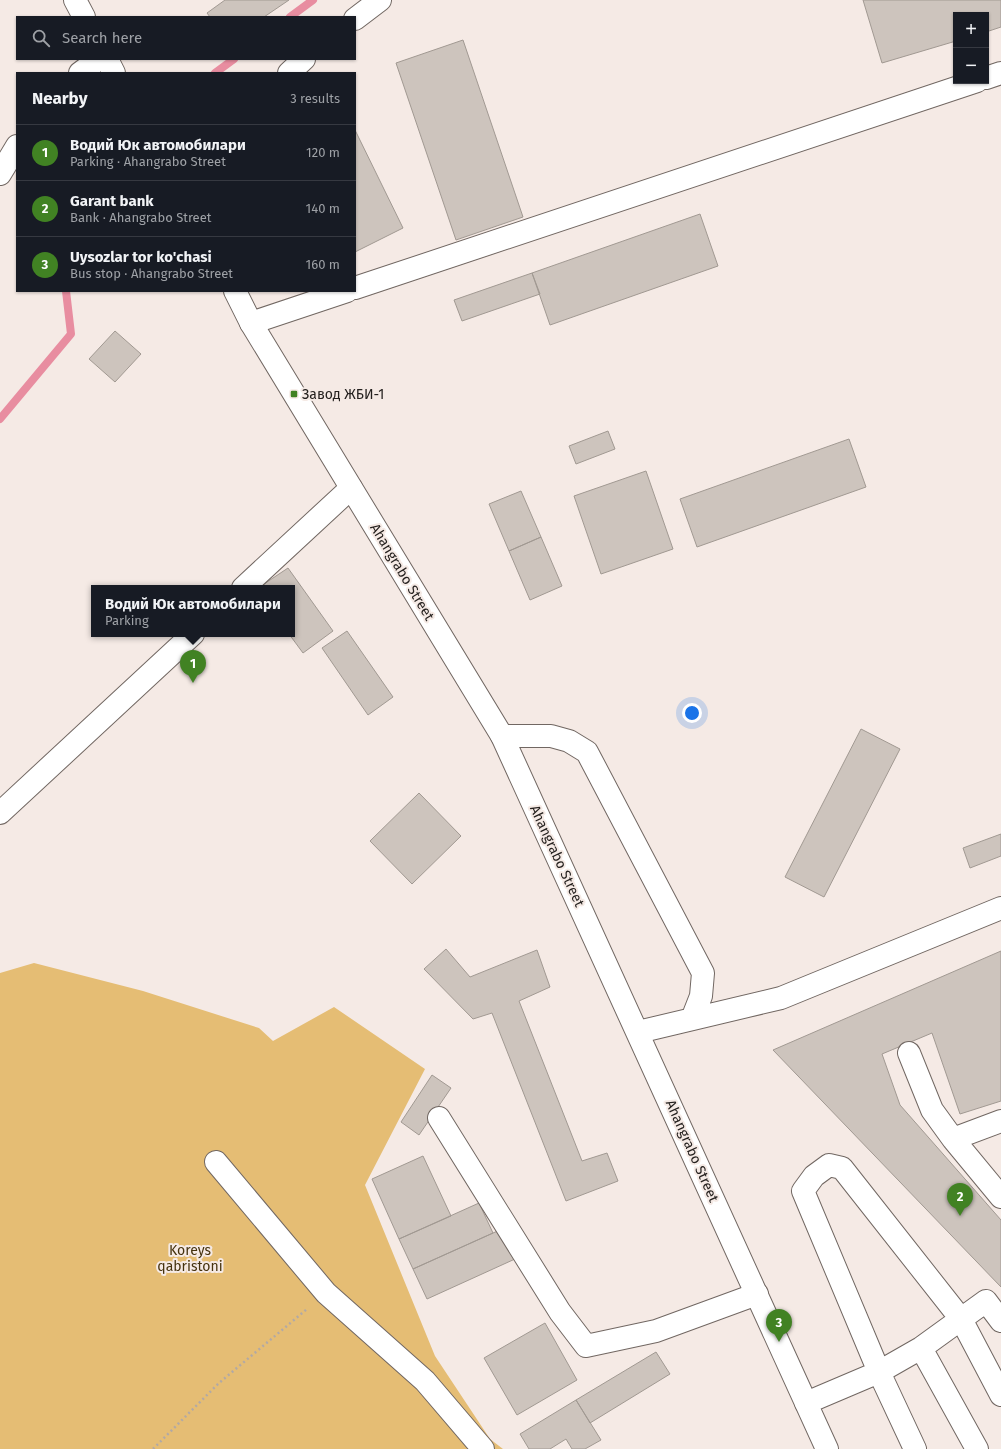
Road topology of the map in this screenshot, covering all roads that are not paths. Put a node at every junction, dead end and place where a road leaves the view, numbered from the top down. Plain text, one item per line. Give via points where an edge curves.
1 (75, 0) edge
2 (380, 0) edge
3 (83, 16) edge
4 (356, 18) edge
5 (98, 60) edge
6 (108, 60) edge
7 (303, 60) edge
8 (81, 72) edge
9 (114, 72) edge
10 (290, 72) edge
11 (1001, 73) edge
12 (989, 77) edge
13 (968, 84) edge
14 (16, 148) edge
15 (0, 174) edge
16 (356, 288) edge
17 (236, 292) edge
18 (344, 292) edge
19 (251, 323) junction
20 (351, 488) junction
21 (246, 585) edge
22 (190, 637) edge
23 (502, 736) junction
24 (0, 813) edge
25 (1001, 908) edge
26 (692, 1019) junction
27 (638, 1032) junction
28 (909, 1053) dead end
29 (439, 1118) dead end
30 (1001, 1121) edge
31 (953, 1139) junction
32 (216, 1162) dead end
33 (1001, 1197) edge
34 (757, 1294) junction
35 (961, 1319) junction
36 (1001, 1321) edge
37 (922, 1348) junction
38 (879, 1372) junction
39 (1001, 1395) edge
40 (806, 1403) junction
41 (483, 1449) edge
42 (827, 1449) edge
43 (915, 1449) edge
44 (977, 1449) edge

1 - 3 main road
2 - 4 main road
5 - 8 main road
6 - 9 main road
7 - 10 main road
11 - 12 main road
13 - 16 main road
14 - 15 main road
17 - 19 main road, Ahangrabo Street
18 - 19 main road
19 - 20 main road, Ahangrabo Street
20 - 21 main road
20 - 23 main road, Ahangrabo Street
22 - 24 main road
23 - 26 main road via 551,736 569,741 586,752 703,973 701,996
23 - 27 main road, Ahangrabo Street
25 - 26 main road via 781,998
26 - 27 main road
27 - 34 main road, Ahangrabo Street
28 - 31 main road via 932,1110
29 - 34 main road via 560,1312 586,1346 656,1331
30 - 31 main road
31 - 33 main road
32 - 41 main road via 326,1293 425,1381
34 - 40 main road, Ahangrabo Street
35 - 36 main road via 986,1301
35 - 37 main road
35 - 38 main road via 842,1168 828,1165 814,1176 803,1191
35 - 39 main road
37 - 38 main road
37 - 44 main road
38 - 40 main road
38 - 43 main road
40 - 42 main road, Ahangrabo Street

